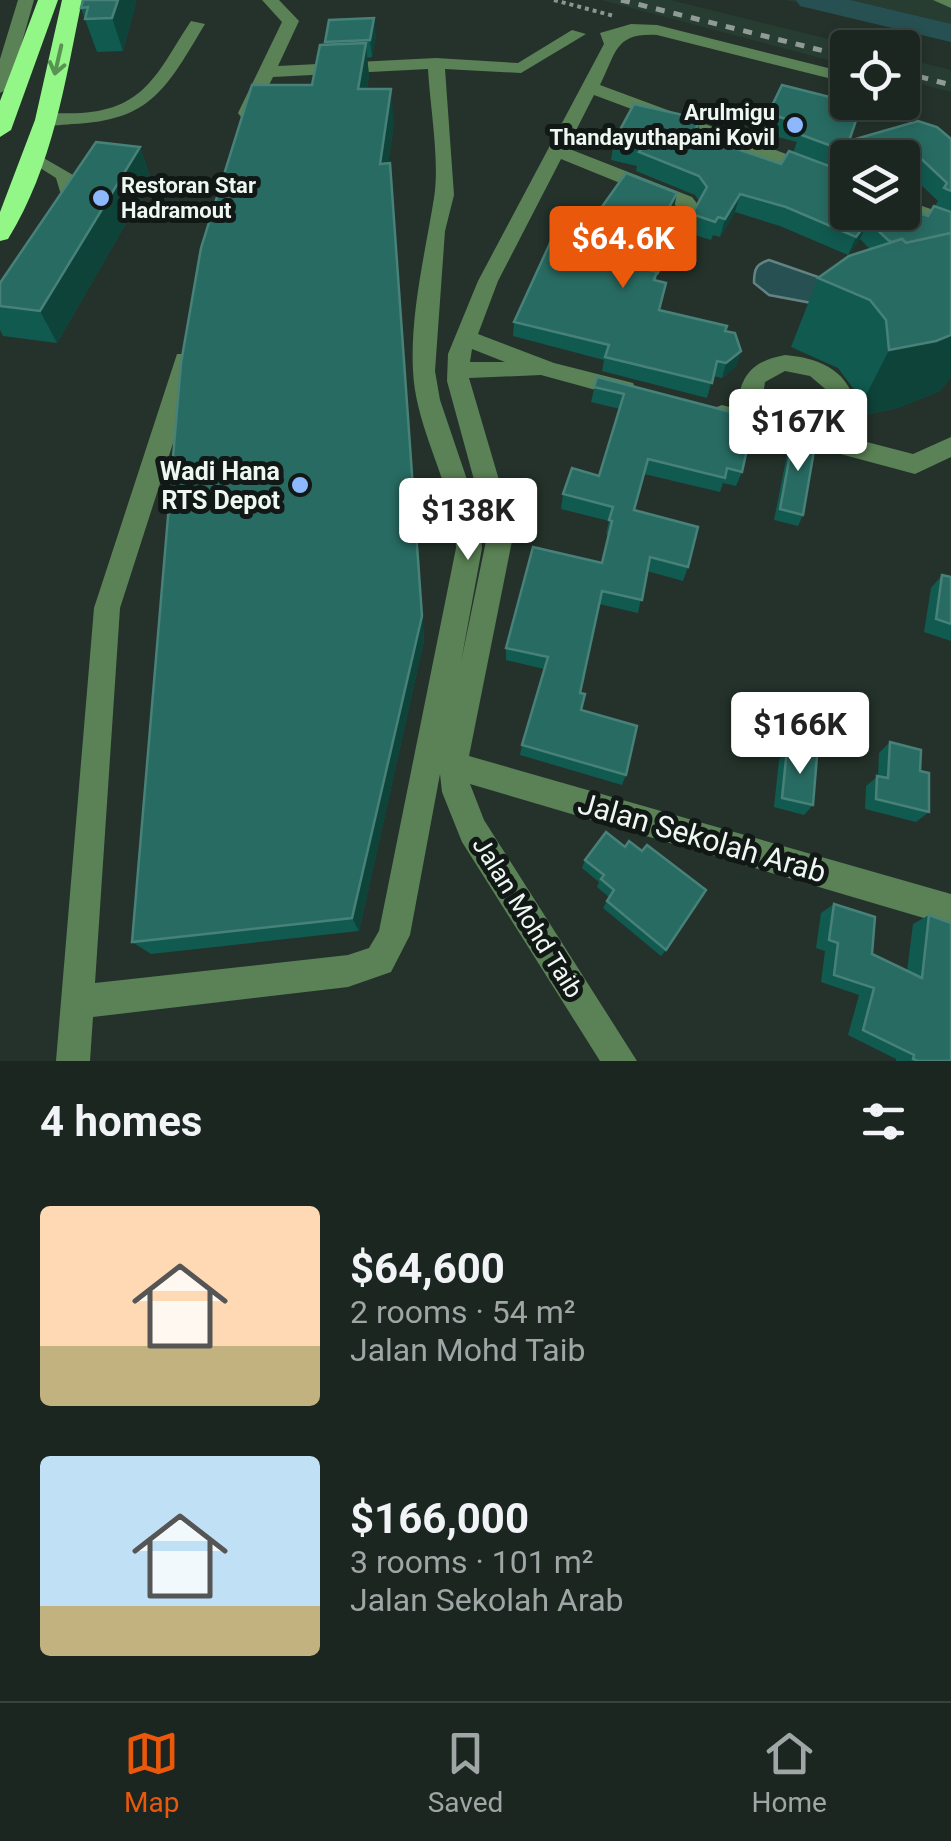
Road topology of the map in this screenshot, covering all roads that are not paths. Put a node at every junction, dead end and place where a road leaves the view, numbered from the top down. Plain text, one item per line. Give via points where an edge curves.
1 (26, 0) edge
2 (270, 0) edge
3 (941, 0) edge
4 (951, 3) edge
5 (45, 9) edge
6 (70, 9) edge
7 (197, 24) dead end
8 (578, 34) dead end
9 (436, 63) junction
10 (267, 72) junction
11 (830, 73) edge
12 (590, 87) junction
13 (0, 88) edge
14 (44, 120) junction
15 (0, 130) edge
16 (242, 130) edge
17 (556, 150) junction
18 (35, 159) junction
19 (830, 177) edge
20 (920, 212) edge
21 (951, 223) edge
22 (51, 229) edge
23 (0, 232) edge
24 (652, 270) edge
25 (190, 326) edge
26 (464, 337) junction
27 (458, 370) junction
28 (550, 370) junction
29 (640, 393) edge
30 (694, 407) edge
31 (748, 421) junction
32 (816, 439) junction
33 (951, 446) edge
34 (454, 765) junction
35 (951, 910) edge
36 (77, 1002) junction
37 (72, 1061) edge
38 (620, 1061) edge

1 - 13 street
2 - 10 street via 292,22
3 - 4 street
5 - 6 highway
5 - 15 highway
6 -> 14 highway
7 - 14 street via 136,106
8 - 9 street via 521,68
9 - 10 street
9 - 36 street via 444,195 424,371 468,518 468,548 394,935 380,961 348,971
10 - 16 street
11 - 12 street, Jalan Mohd Taib via 631,29 610,36
12 - 17 street, Jalan Mohd Taib
12 - 19 street
14 - 18 highway
17 - 24 street via 686,201 690,206
17 - 26 street, Jalan Mohd Taib
18 - 22 street via 64,175 71,195
18 - 23 highway
20 - 21 street
25 - 36 street via 182,381 107,608
26 - 27 street, Jalan Mohd Taib
26 - 28 street
27 - 28 street
27 - 34 street, Jalan Mohd Taib via 501,531
28 - 29 street
30 - 31 street
31 - 32 street
31 - 32 street via 757,375 780,363 810,366 835,383 842,406
32 - 33 street via 915,464
34 - 35 street, Jalan Sekolah Arab
34 - 38 street, Jalan Mohd Taib via 457,792 482,846
36 - 37 street

